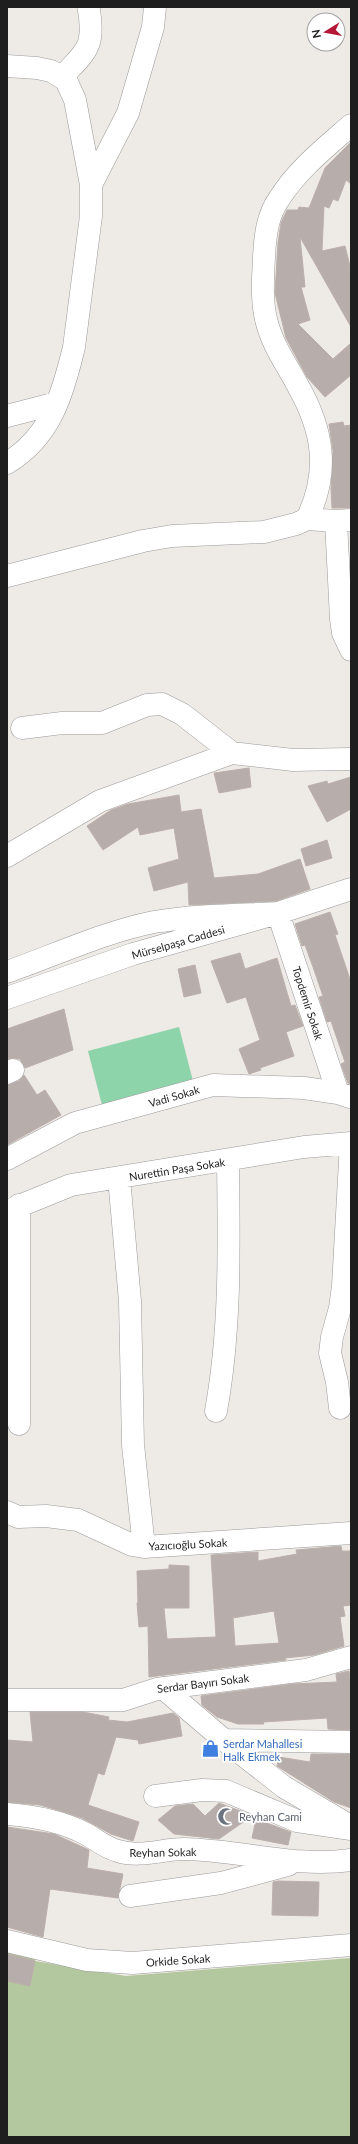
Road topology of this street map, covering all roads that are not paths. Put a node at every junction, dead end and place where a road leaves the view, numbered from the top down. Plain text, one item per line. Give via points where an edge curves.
1 (155, 7) edge
2 (89, 10) dead end
3 (7, 66) edge
4 (62, 77) junction
5 (351, 125) edge
6 (92, 185) junction
7 (57, 403) junction
8 (7, 416) edge
9 (7, 463) edge
10 (307, 519) junction
11 (343, 520) edge
12 (7, 576) edge
13 (351, 650) edge
14 (22, 728) dead end
15 (232, 753) junction
16 (351, 759) edge
17 (7, 856) edge
18 (351, 890) edge
19 (278, 913) junction
20 (7, 972) edge
21 (7, 998) edge
22 (344, 1095) edge
23 (351, 1143) edge
24 (7, 1159) edge
25 (228, 1161) junction
26 (119, 1178) junction
27 (13, 1208) edge
28 (340, 1408) dead end
29 (216, 1411) dead end
30 (19, 1424) dead end
31 (7, 1512) edge
32 (351, 1533) edge
33 (144, 1547) junction
34 (351, 1657) edge
35 (163, 1688) junction
36 (7, 1700) edge
37 (224, 1740) junction
38 (351, 1742) edge
39 (155, 1796) dead end
40 (7, 1814) edge
41 (351, 1826) edge
42 (351, 1829) edge
43 (351, 1860) edge
44 (297, 1862) junction
45 (130, 1896) dead end
46 (7, 1941) edge
47 (351, 1945) edge

1 - 6 street via 153,27 128,113
2 - 4 street via 92,30 89,45
3 - 4 street via 37,68
4 - 6 street via 71,88 75,100
5 - 10 street via 318,153 279,198 272,211 264,245 264,304 267,323 275,346 313,415 320,439 318,490
6 - 7 street via 74,347
7 - 8 street
7 - 9 street via 48,424 39,436
10 - 11 street
10 - 12 street via 264,532 187,534 147,540
11 - 13 street via 341,619 343,633
14 - 15 street via 62,723 102,723 147,705 162,704 182,714
15 - 16 street via 306,760
15 - 17 street via 100,801
18 - 19 street, Mürselpaşa Caddesi
19 - 20 street via 187,917 152,922
19 - 21 street, Mürselpaşa Caddesi via 133,954
19 - 22 street, Topdemir Sokak
22 - 24 street, Vadi Sokak via 304,1088 207,1086 75,1123
23 - 25 street, Nurettin Paşa Sokak via 304,1147
23 - 28 street via 343,1286 330,1353
25 - 26 street, Nurettin Paşa Sokak
25 - 29 street via 229,1290 226,1340
26 - 27 street, Nurettin Paşa Sokak via 71,1185
26 - 33 street via 130,1301 133,1445
27 - 30 street
31 - 33 street, Yazıcıoğlu Sokak via 18,1516 78,1520 132,1545
32 - 33 street, Yazıcıoğlu Sokak
34 - 35 street, Serdar Bayırı Sokak via 306,1670
35 - 36 street, Serdar Bayırı Sokak via 123,1700
35 - 37 street
37 - 38 street
37 - 41 street via 284,1787
39 - 42 street via 202,1790 226,1791 297,1821
40 - 44 street, Reyhan Sokak via 58,1822 119,1852 132,1854 186,1849
43 - 44 street, Reyhan Sokak
44 - 45 street via 221,1883
46 - 47 street, Orkide Sokak via 86,1960 133,1963

